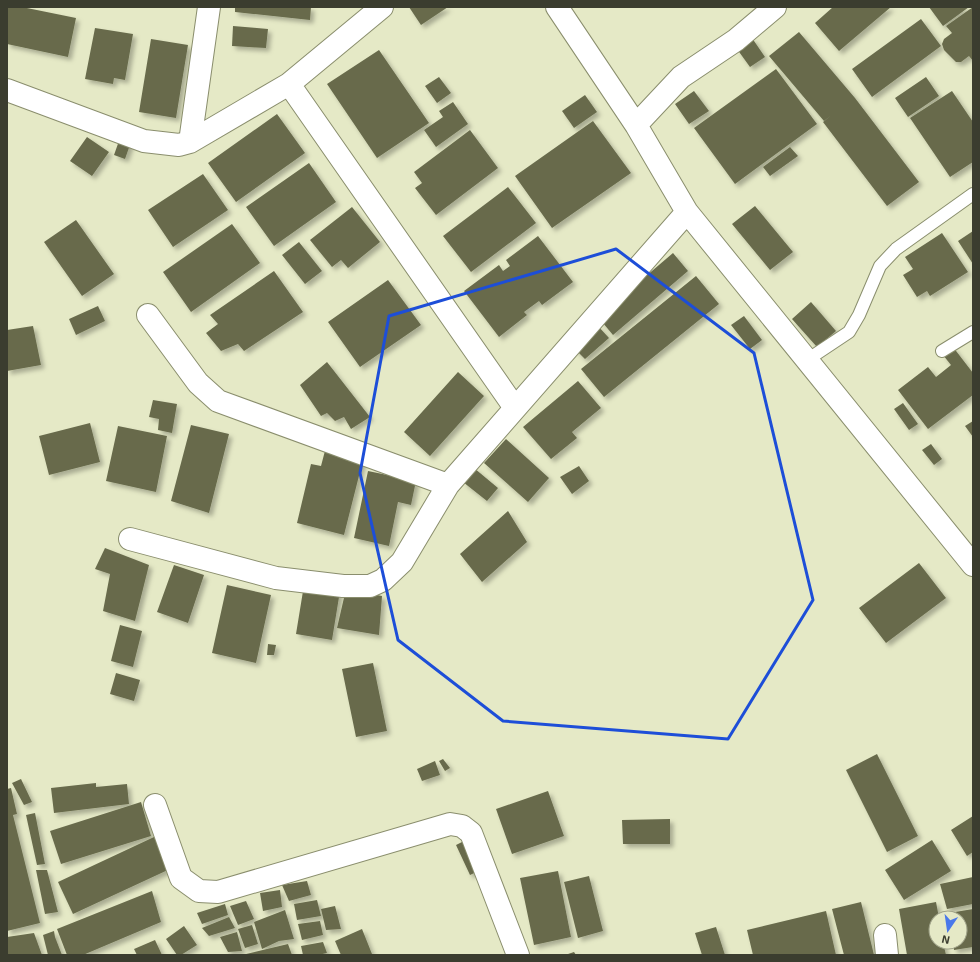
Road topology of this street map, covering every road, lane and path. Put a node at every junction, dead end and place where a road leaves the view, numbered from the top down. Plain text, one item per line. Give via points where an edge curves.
1 (209, 7) edge
2 (382, 7) edge
3 (557, 7) edge
4 (775, 7) edge
5 (289, 84) junction
6 (7, 90) edge
7 (636, 125) junction
8 (190, 142) junction
9 (973, 194) edge
10 (687, 212) junction
11 (148, 315) dead end
12 (973, 332) edge
13 (942, 351) dead end
14 (807, 360) junction
15 (515, 408) junction
16 (448, 485) junction
17 (130, 538) dead end
18 (973, 565) edge
19 (155, 805) dead end
20 (518, 955) edge

1 - 8 street
2 - 5 street
3 - 7 street
4 - 7 street via 736,40 681,76
5 - 8 street
5 - 15 street
6 - 8 street via 144,141 179,145
7 - 10 street
9 - 14 lane via 896,249 880,266 849,332
10 - 14 street
10 - 15 street
11 - 16 street via 198,383 218,401
12 - 13 lane
14 - 18 street
15 - 16 street
16 - 17 street via 402,562 383,580 370,586 343,586 276,578
19 - 20 street via 181,878 199,891 218,892 450,824 462,826 471,833

